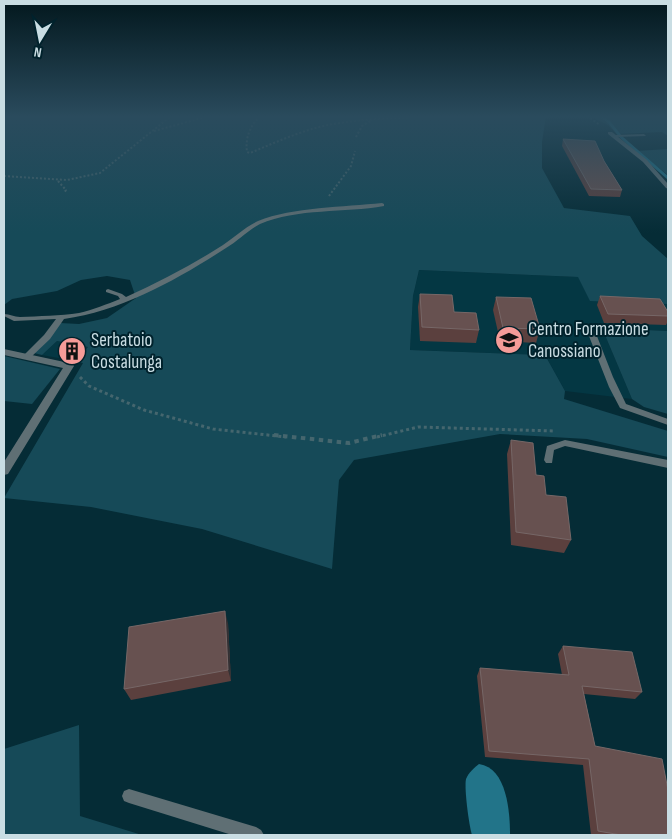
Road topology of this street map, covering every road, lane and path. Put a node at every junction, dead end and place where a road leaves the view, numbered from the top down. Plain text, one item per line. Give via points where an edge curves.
1 (120, 155) edge
2 (354, 155) edge
3 (638, 155) edge
4 (4, 176) edge
5 (57, 180) junction
6 (668, 187) edge
7 (64, 193) dead end
8 (382, 205) dead end
9 (316, 212) junction
10 (108, 291) dead end
11 (124, 299) junction
12 (6, 316) dead end
13 (62, 317) junction
14 (589, 326) dead end
15 (4, 352) edge
16 (27, 356) junction
17 (75, 357) dead end
18 (69, 366) junction
19 (668, 422) edge
20 (559, 431) dead end
21 (549, 460) dead end
22 (668, 464) edge
23 (4, 470) edge
24 (129, 796) dead end
25 (256, 835) edge

1 - 5 path via 100,173
2 - 9 path via 351,166
3 - 6 street
4 - 5 path
5 - 7 path via 66,190
8 - 9 lane
9 - 11 lane via 263,221 192,266
10 - 11 lane
11 - 13 lane via 77,317
12 - 13 lane via 14,320
13 - 16 lane
14 - 19 lane via 611,386 623,406
15 - 16 street
16 - 18 street
17 - 18 lane
18 - 20 path via 89,386 144,410 213,429 349,443 418,427
18 - 23 street
21 - 22 lane via 550,448 565,443
24 - 25 lane

